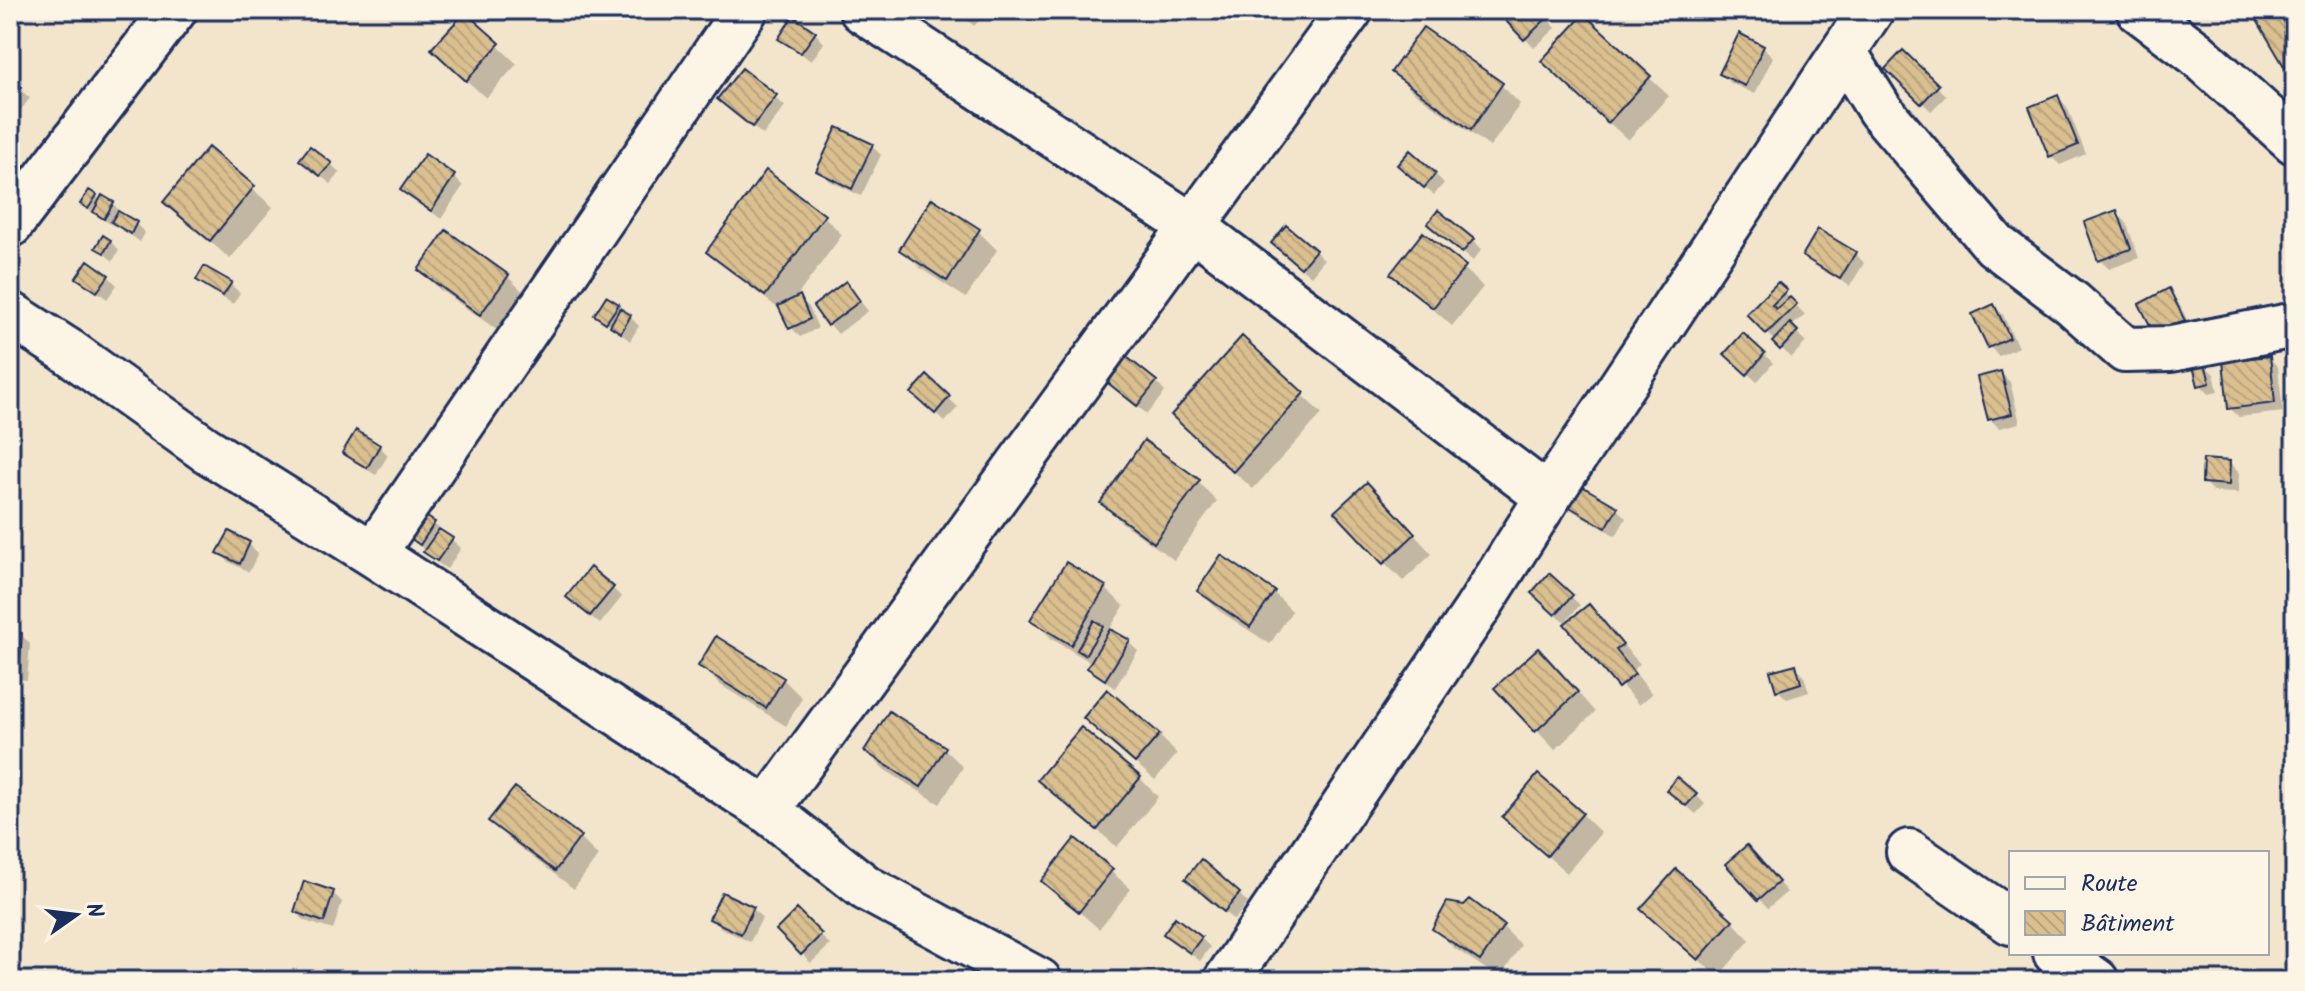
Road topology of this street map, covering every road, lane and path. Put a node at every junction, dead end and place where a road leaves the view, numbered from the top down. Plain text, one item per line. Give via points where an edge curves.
1 (174, 10) edge
2 (745, 10) edge
3 (862, 10) edge
4 (1350, 10) edge
5 (2139, 10) edge
6 (1869, 11) edge
7 (1844, 52) junction
8 (2295, 142) edge
9 (10, 225) edge
10 (1192, 226) junction
11 (10, 314) edge
12 (2295, 325) edge
13 (1548, 497) junction
14 (373, 554) junction
15 (767, 810) junction
16 (1909, 852) dead end
17 (2009, 921) edge
18 (2059, 955) edge
19 (1039, 981) edge
20 (1226, 981) edge
21 (2096, 981) edge

1 - 9 street
2 - 14 street
3 - 10 street
4 - 10 street
5 - 8 street
6 - 7 street
7 - 12 street via 1880,110 1995,245 2125,350 2171,349
7 - 13 street
10 - 13 street
10 - 15 street
11 - 14 street via 205,449
13 - 20 street
14 - 15 street
15 - 19 street via 866,888
16 - 17 street
18 - 21 street

